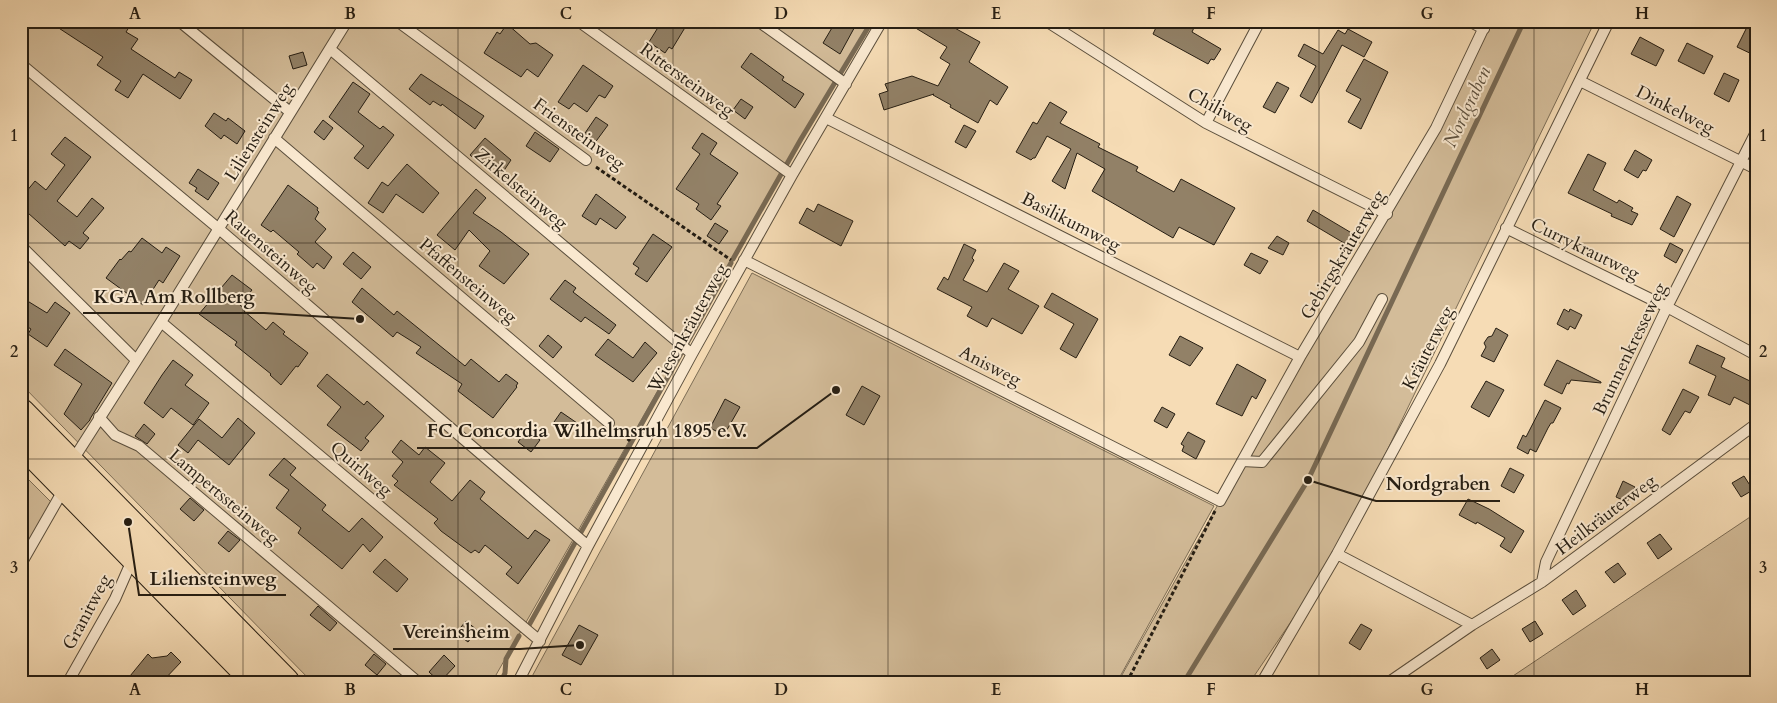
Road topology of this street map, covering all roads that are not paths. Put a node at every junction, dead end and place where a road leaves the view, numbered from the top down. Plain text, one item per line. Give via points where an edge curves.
1 (179, 21) edge
2 (347, 21) edge
3 (397, 21) edge
4 (578, 21) edge
5 (758, 21) edge
6 (882, 21) edge
7 (1046, 21) edge
8 (1260, 21) edge
9 (1469, 21) edge
10 (1609, 21) edge
11 (1485, 25) edge
12 (330, 49) junction
13 (21, 64) edge
14 (841, 80) junction
15 (1580, 81) junction
16 (290, 112) junction
17 (826, 118) junction
18 (1206, 123) junction
19 (1756, 132) edge
20 (274, 138) junction
21 (586, 160) road end
22 (1741, 162) junction
23 (1756, 169) edge
24 (792, 175) junction
25 (1387, 214) junction
26 (1506, 228) junction
27 (219, 229) junction
28 (21, 246) edge
29 (744, 260) junction
30 (1382, 300) dead end
31 (1667, 307) junction
32 (161, 322) junction
33 (692, 354) junction
34 (1756, 355) edge
35 (1300, 357) junction
36 (136, 360) junction
37 (21, 413) edge
38 (99, 417) junction
39 (609, 423) road end
40 (1756, 424) edge
41 (21, 441) edge
42 (1242, 462) junction
43 (65, 477) junction
44 (1220, 501) joint
45 (588, 546) junction
46 (1337, 554) junction
47 (134, 557) junction
48 (21, 564) edge
49 (1542, 582) junction
50 (1472, 625) junction
51 (540, 641) junction
52 (68, 682) edge
53 (257, 682) edge
54 (284, 682) edge
55 (418, 682) edge
56 (518, 682) edge
57 (1262, 682) edge
58 (1389, 682) edge

1 - 16 lane
2 - 12 lane, Liliensteinweg
3 - 21 lane, Friensteinweg
4 - 24 lane, Rittersteinweg
5 - 14 lane
6 - 14 lane, Wiesenkräuterweg
7 - 18 lane, Chiliweg
8 - 18 lane
9 - 11 lane
10 - 15 lane, Kräuterweg
11 - 25 lane, Gebirgskräuterweg via 1436,128
12 - 16 lane, Liliensteinweg
12 - 33 lane, Zirkelsteinweg
13 - 27 lane, Rauensteinweg
14 - 17 lane, Wiesenkräuterweg
15 - 22 lane, Dinkelweg
15 - 26 lane, Kräuterweg
16 - 20 lane, Liliensteinweg
17 - 24 lane, Wiesenkräuterweg
17 - 35 lane, Basilikumweg
18 - 25 lane, Chiliweg
19 - 22 lane, Brunnenkresseweg
20 - 27 lane, Liliensteinweg
20 - 39 lane, Pfaffensteinweg
22 - 23 lane, Dinkelweg
22 - 31 lane, Brunnenkresseweg
24 - 29 lane, Wiesenkräuterweg
25 - 35 lane, Gebirgskräuterweg
26 - 31 lane, Currykrautweg
26 - 46 lane, Kräuterweg via 1440,364
27 - 32 lane, Liliensteinweg
27 - 45 lane, Rauensteinweg
28 - 36 lane
29 - 33 lane, Wiesenkräuterweg
29 - 44 lane, Anisweg
30 - 42 lane via 1359,342 1262,462
31 - 34 lane, Currykrautweg
31 - 49 lane, Brunnenkresseweg via 1546,562
32 - 36 lane, Liliensteinweg
32 - 51 lane, Quirlweg
33 - 45 lane, Wiesenkräuterweg
35 - 42 lane, Gebirgskräuterweg
36 - 38 lane, Liliensteinweg
37 - 43 main road
38 - 43 lane, Liliensteinweg
38 - 55 lane, Lampertssteinweg via 115,435 139,446
40 - 49 lane, Heilkräuterweg
41 - 43 main road
42 - 44 lane, Gebirgskräuterweg
43 - 47 main road
43 - 48 lane, Liliensteinweg
43 - 54 main road
45 - 51 lane, Wiesenkräuterweg
46 - 50 lane
46 - 57 lane, Kräuterweg
47 - 52 lane, Granitweg
47 - 53 main road
49 - 50 lane, Heilkräuterweg
50 - 58 lane, Heilkräuterweg
51 - 56 lane, Wiesenkräuterweg

